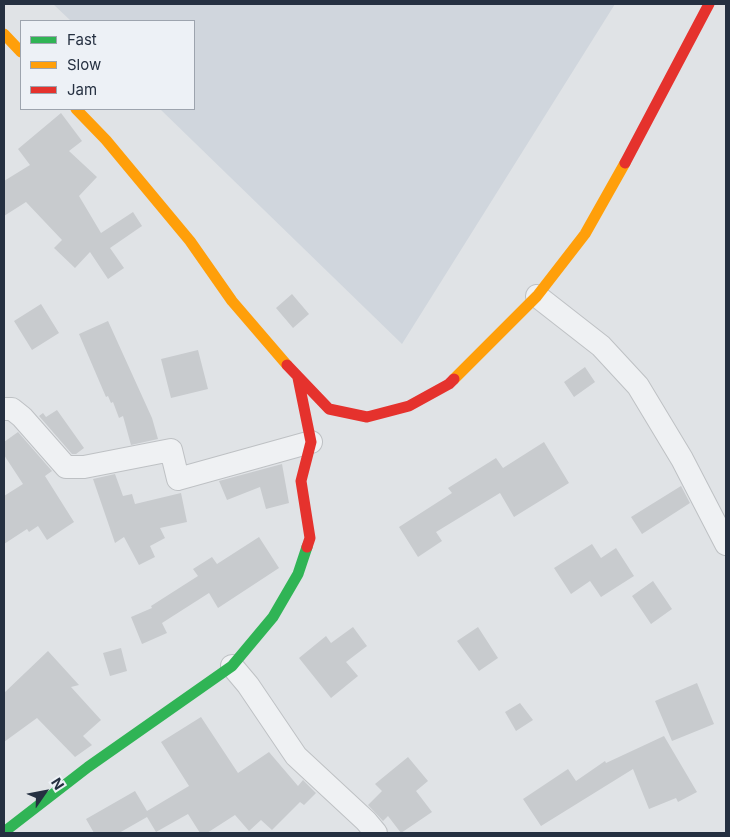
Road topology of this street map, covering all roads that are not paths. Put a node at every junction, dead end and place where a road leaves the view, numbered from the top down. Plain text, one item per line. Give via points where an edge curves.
1 (708, 4) edge
2 (4, 34) edge
3 (20, 51) edge
4 (77, 110) edge
5 (537, 296) junction
6 (298, 378) junction
7 (4, 409) edge
8 (311, 442) junction
9 (726, 544) edge
10 (232, 666) junction
11 (4, 832) edge
12 (376, 833) edge

1 - 5 street via 585,234
2 - 3 street
4 - 6 street via 190,241 232,301
5 - 6 street via 449,384 409,406 367,417 329,409
5 - 9 street via 601,346 638,386 682,459
6 - 8 street
7 - 8 street via 12,409 22,417 66,467 84,467 171,450 178,479
8 - 10 street via 301,481 310,538 298,574 273,617
10 - 11 street via 94,762
10 - 12 street via 296,756

